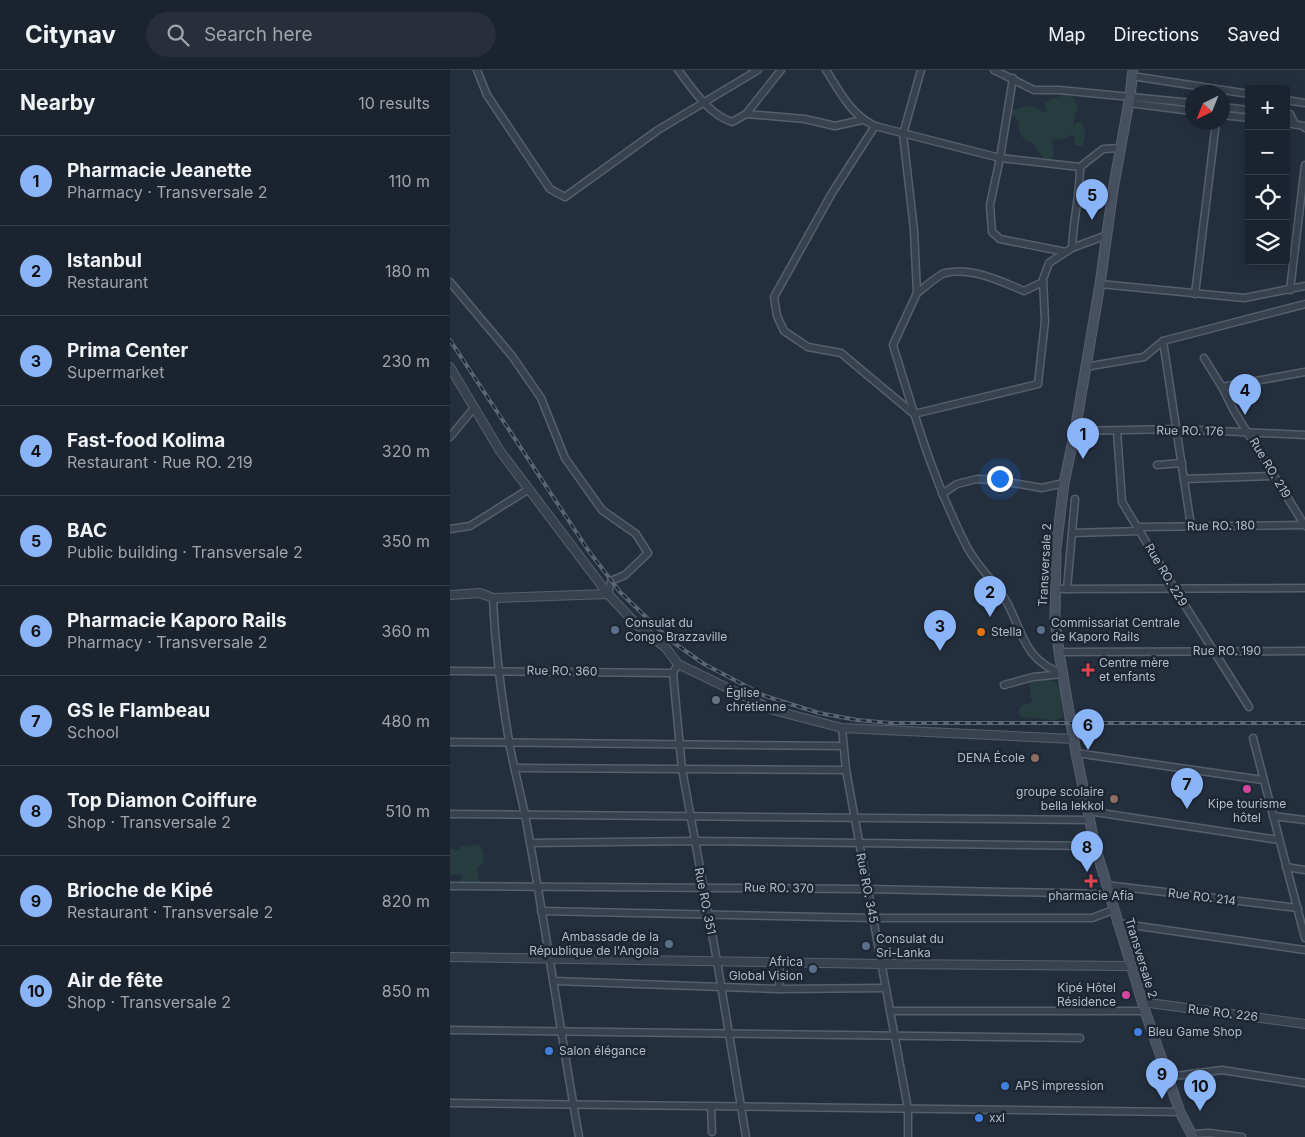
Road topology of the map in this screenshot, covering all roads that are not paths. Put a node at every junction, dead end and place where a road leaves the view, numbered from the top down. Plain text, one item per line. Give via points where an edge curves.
1 (477, 70) edge
2 (678, 70) edge
3 (758, 70) edge
4 (781, 70) edge
5 (826, 70) edge
6 (921, 70) edge
7 (994, 70) edge
8 (1133, 73) edge
9 (1013, 78) junction
10 (1245, 93) edge
11 (1130, 100) junction
12 (1290, 101) edge
13 (704, 102) junction
14 (1185, 103) edge
15 (1305, 103) edge
16 (1230, 108) edge
17 (1185, 110) edge
18 (1245, 110) edge
19 (746, 114) junction
20 (1290, 114) edge
21 (1230, 116) edge
22 (1245, 118) edge
23 (862, 120) junction
24 (1290, 123) edge
25 (1295, 124) junction
26 (875, 126) junction
27 (1305, 128) edge
28 (1215, 130) edge
29 (903, 134) junction
30 (1120, 148) junction
31 (1000, 158) junction
32 (1305, 164) edge
33 (1080, 167) junction
34 (1107, 235) junction
35 (1069, 250) junction
36 (450, 282) edge
37 (1043, 282) junction
38 (1100, 284) junction
39 (1305, 286) edge
40 (1290, 290) junction
41 (917, 293) junction
42 (1195, 294) junction
43 (1305, 304) edge
44 (1164, 341) junction
45 (1204, 358) dead end
46 (450, 367) edge
47 (1085, 367) junction
48 (1305, 372) edge
49 (452, 376) edge
50 (1222, 387) junction
51 (474, 408) junction
52 (914, 414) junction
53 (1177, 429) junction
54 (1075, 431) junction
55 (1117, 431) junction
56 (1248, 432) junction
57 (1305, 435) edge
58 (450, 437) edge
59 (1182, 463) junction
60 (1157, 465) dead end
61 (1274, 476) junction
62 (1184, 479) junction
63 (1064, 483) junction
64 (529, 489) junction
65 (942, 494) junction
66 (1075, 499) dead end
67 (1305, 525) edge
68 (1191, 526) junction
69 (450, 529) edge
70 (1138, 529) junction
71 (1072, 533) junction
72 (1174, 588) junction
73 (1305, 588) edge
74 (1054, 589) junction
75 (1067, 589) junction
76 (608, 594) junction
77 (450, 595) edge
78 (493, 598) junction
79 (1214, 651) junction
80 (1305, 651) edge
81 (1059, 652) junction
82 (678, 664) junction
83 (499, 670) junction
84 (450, 671) edge
85 (674, 672) junction
86 (1062, 674) junction
87 (1004, 685) dead end
88 (1249, 707) dead end
89 (842, 728) junction
90 (1253, 738) dead end
91 (1074, 739) junction
92 (450, 742) edge
93 (509, 742) junction
94 (679, 744) junction
95 (842, 746) junction
96 (1076, 753) junction
97 (515, 768) junction
98 (682, 768) junction
99 (846, 770) junction
100 (1263, 780) junction
101 (450, 814) edge
102 (525, 815) junction
103 (1089, 816) junction
104 (1273, 816) junction
105 (690, 817) junction
106 (855, 817) junction
107 (1305, 820) edge
108 (1279, 840) junction
109 (694, 841) junction
110 (530, 843) junction
111 (859, 844) junction
112 (1095, 846) junction
113 (1286, 867) junction
114 (1305, 870) edge
115 (450, 886) edge
116 (537, 887) junction
117 (703, 888) junction
118 (866, 889) junction
119 (1107, 890) junction
120 (1298, 908) junction
121 (1113, 910) junction
122 (541, 911) junction
123 (708, 914) junction
124 (873, 918) junction
125 (1303, 922) edge
126 (1117, 923) junction
127 (1305, 938) edge
128 (1305, 950) edge
129 (450, 957) edge
130 (550, 958) junction
131 (717, 961) junction
132 (780, 962) junction
133 (882, 964) junction
134 (1130, 966) junction
135 (554, 981) junction
136 (721, 986) junction
137 (886, 988) junction
138 (779, 989) junction
139 (1143, 1007) junction
140 (890, 1011) junction
141 (1305, 1024) edge
142 (450, 1030) edge
143 (560, 1031) junction
144 (728, 1034) junction
145 (894, 1035) junction
146 (1080, 1038) dead end
147 (1167, 1077) junction
148 (1305, 1083) edge
149 (450, 1103) edge
150 (573, 1104) junction
151 (712, 1106) junction
152 (740, 1107) junction
153 (908, 1109) junction
154 (1180, 1112) junction
155 (712, 1132) dead end
156 (1192, 1136) edge
157 (579, 1137) edge
158 (746, 1137) edge
159 (908, 1137) edge
160 (1242, 1137) edge

1 - 13 street via 487,95 550,189 565,196 658,130
2 - 13 street
3 - 13 street
4 - 19 street
5 - 23 street
6 - 29 street
7 - 9 street
8 - 10 street
8 - 11 main road, Transversale 2
9 - 11 street via 1034,90 1059,90
9 - 31 street
11 - 14 street
11 - 17 street
11 - 30 main road, Transversale 2
12 - 15 street
13 - 19 street via 723,119 732,122
16 - 18 street
19 - 23 street via 805,119 835,126
20 - 25 street
21 - 22 street
23 - 26 street
24 - 25 street
25 - 27 street
26 - 29 street
26 - 52 street via 832,193 774,298 784,331 808,347 841,353
28 - 42 street
29 - 31 street
29 - 41 street via 914,230
30 - 33 street via 1103,149
30 - 34 main road, Transversale 2
31 - 33 street
31 - 35 street via 990,204 992,232 1000,239
32 - 40 street
33 - 35 street via 1080,190
34 - 35 street
34 - 38 main road, Transversale 2
35 - 37 street via 1049,263
36 - 76 street via 512,356 541,398 565,458 602,510 636,534 648,553 625,575 611,581
37 - 41 street via 1024,291 969,273 944,273
37 - 52 street via 1045,321 1038,384
38 - 42 street
38 - 47 main road, Transversale 2
39 - 40 street
40 - 42 street via 1244,298
41 - 52 street via 893,345
43 - 44 street
44 - 47 street via 1144,357
44 - 53 street
45 - 50 street, Rue RO. 219
46 - 49 street
47 - 54 main road, Transversale 2
48 - 50 street
49 - 51 street
50 - 56 street, Rue RO. 219
51 - 58 street
51 - 64 street via 500,451
52 - 65 street
53 - 55 street, Rue RO. 176
53 - 56 street, Rue RO. 176
53 - 59 street
54 - 55 street, Rue RO. 176
54 - 63 main road, Transversale 2
55 - 70 street, Rue RO. 229 via 1122,502
56 - 57 street, Rue RO. 176
56 - 61 street, Rue RO. 219
59 - 60 street
59 - 62 street
61 - 62 street
61 - 67 street, Rue RO. 219
62 - 68 street
63 - 65 street via 1042,488 977,479 957,484
63 - 74 main road, Transversale 2
64 - 69 street via 470,526
64 - 76 street
65 - 86 street via 968,550 1009,606 1025,645 1036,659
66 - 71 street
67 - 68 street, Rue RO. 180
68 - 70 street, Rue RO. 180
70 - 71 street, Rue RO. 180
70 - 72 street, Rue RO. 229
71 - 75 street
72 - 73 street
72 - 75 street
72 - 79 street, Rue RO. 229
74 - 75 street
74 - 81 main road, Transversale 2
76 - 78 street
76 - 82 street via 636,624 666,648
77 - 78 street via 480,594
78 - 83 street
79 - 80 street, Rue RO. 190
79 - 81 street, Rue RO. 190
79 - 88 street, Rue RO. 229
81 - 86 main road, Transversale 2
82 - 85 street
82 - 89 street via 773,710
83 - 84 street, Rue RO. 360
83 - 85 street, Rue RO. 360
83 - 93 street
85 - 94 street, Rue RO. 351
86 - 87 street
86 - 91 main road, Transversale 2
89 - 91 street
89 - 95 street, Rue RO. 345
90 - 100 street
91 - 96 main road, Transversale 2
92 - 93 street
93 - 94 street
93 - 97 street
94 - 95 street
94 - 98 street, Rue RO. 351
95 - 99 street, Rue RO. 345
96 - 100 street
96 - 103 main road, Transversale 2
97 - 98 street
97 - 102 street
98 - 99 street
98 - 105 street, Rue RO. 351
99 - 106 street, Rue RO. 345
100 - 104 street
101 - 102 street
102 - 105 street
102 - 110 street
103 - 106 street
103 - 108 street
103 - 112 main road, Transversale 2
104 - 107 street
104 - 108 street
105 - 106 street
105 - 109 street, Rue RO. 351
106 - 111 street, Rue RO. 345
108 - 113 street
109 - 110 street
109 - 111 street
109 - 117 street, Rue RO. 351
110 - 116 street
111 - 112 street
111 - 118 street, Rue RO. 345
112 - 119 main road, Transversale 2
113 - 114 street
113 - 120 street
115 - 116 street, Rue RO. 370
116 - 117 street, Rue RO. 370
116 - 122 street
117 - 118 street, Rue RO. 370
117 - 123 street, Rue RO. 351
118 - 119 street, Rue RO. 370
118 - 124 street, Rue RO. 345
119 - 120 street, Rue RO. 214
119 - 121 main road, Transversale 2
120 - 125 street
121 - 124 street via 1092,918
121 - 126 main road, Transversale 2
122 - 123 street
122 - 130 street
123 - 124 street
123 - 131 street, Rue RO. 351
124 - 133 street, Rue RO. 345
125 - 127 street
126 - 128 street
126 - 134 main road, Transversale 2
129 - 130 street
130 - 131 street
130 - 135 street
131 - 132 street
131 - 136 street, Rue RO. 351
132 - 133 street
132 - 138 street
133 - 134 street
133 - 137 street, Rue RO. 345
134 - 139 main road, Transversale 2
135 - 136 street
135 - 143 street
136 - 138 street
136 - 144 street, Rue RO. 351
137 - 138 street
137 - 140 street, Rue RO. 345
139 - 140 street
139 - 141 street, Rue RO. 226
139 - 147 main road, Transversale 2
140 - 145 street, Rue RO. 345
142 - 143 street
143 - 144 street
143 - 150 street
144 - 145 street
144 - 152 street, Rue RO. 351
145 - 146 street
145 - 153 street, Rue RO. 345
147 - 148 street via 1222,1070
147 - 154 main road, Transversale 2
149 - 150 street
150 - 151 street
150 - 157 street
151 - 152 street
151 - 155 street
152 - 153 street
152 - 158 street, Rue RO. 351
153 - 154 street
153 - 159 street, Rue RO. 345
154 - 156 main road, Transversale 2
156 - 160 street via 1208,1133

